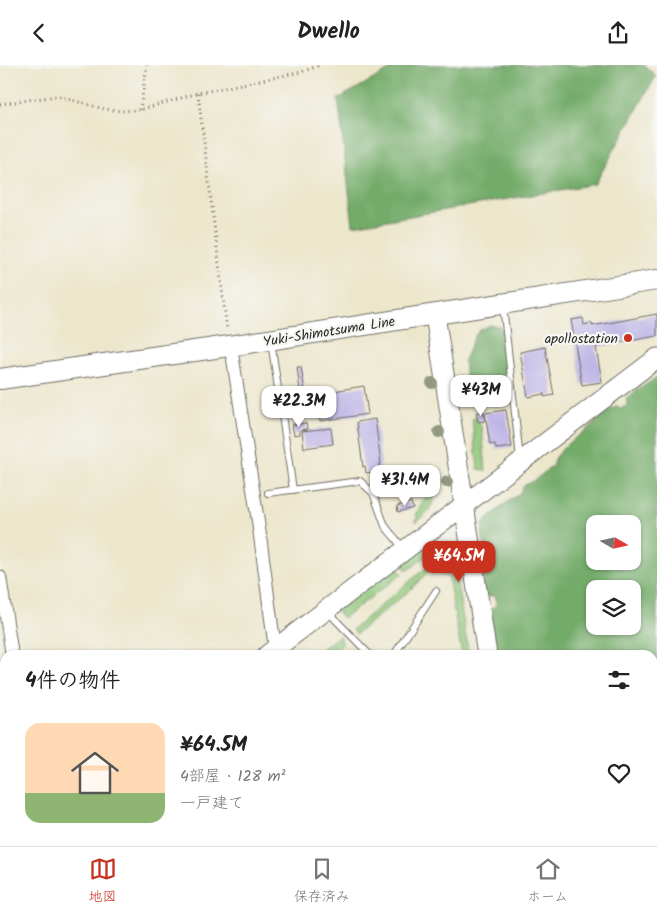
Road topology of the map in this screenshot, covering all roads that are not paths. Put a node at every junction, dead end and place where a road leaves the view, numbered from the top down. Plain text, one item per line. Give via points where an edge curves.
1 (657, 280) edge
2 (502, 304) junction
3 (435, 315) junction
4 (271, 339) junction
5 (229, 346) junction
6 (657, 358) edge
7 (0, 379) edge
8 (521, 463) junction
9 (293, 490) junction
10 (268, 493) dead end
11 (464, 506) junction
12 (404, 550) junction
13 (0, 577) edge
14 (436, 591) dead end
15 (326, 610) junction
16 (11, 650) edge
17 (271, 650) edge
18 (274, 650) edge
19 (365, 650) edge
20 (397, 650) edge
21 (486, 650) edge

1 - 2 main road, Yuki-Shimotsuma Line
2 - 3 main road, Yuki-Shimotsuma Line
2 - 8 lane
3 - 4 main road, Yuki-Shimotsuma Line
3 - 11 street
4 - 5 main road, Yuki-Shimotsuma Line
4 - 9 lane
5 - 7 main road, Yuki-Shimotsuma Line
5 - 17 street via 259,528
6 - 8 street
8 - 11 street
9 - 10 lane
9 - 12 lane via 360,481 373,493 385,526
11 - 12 street
11 - 21 street
12 - 15 street
13 - 16 street
14 - 20 lane
15 - 18 street
15 - 19 lane

